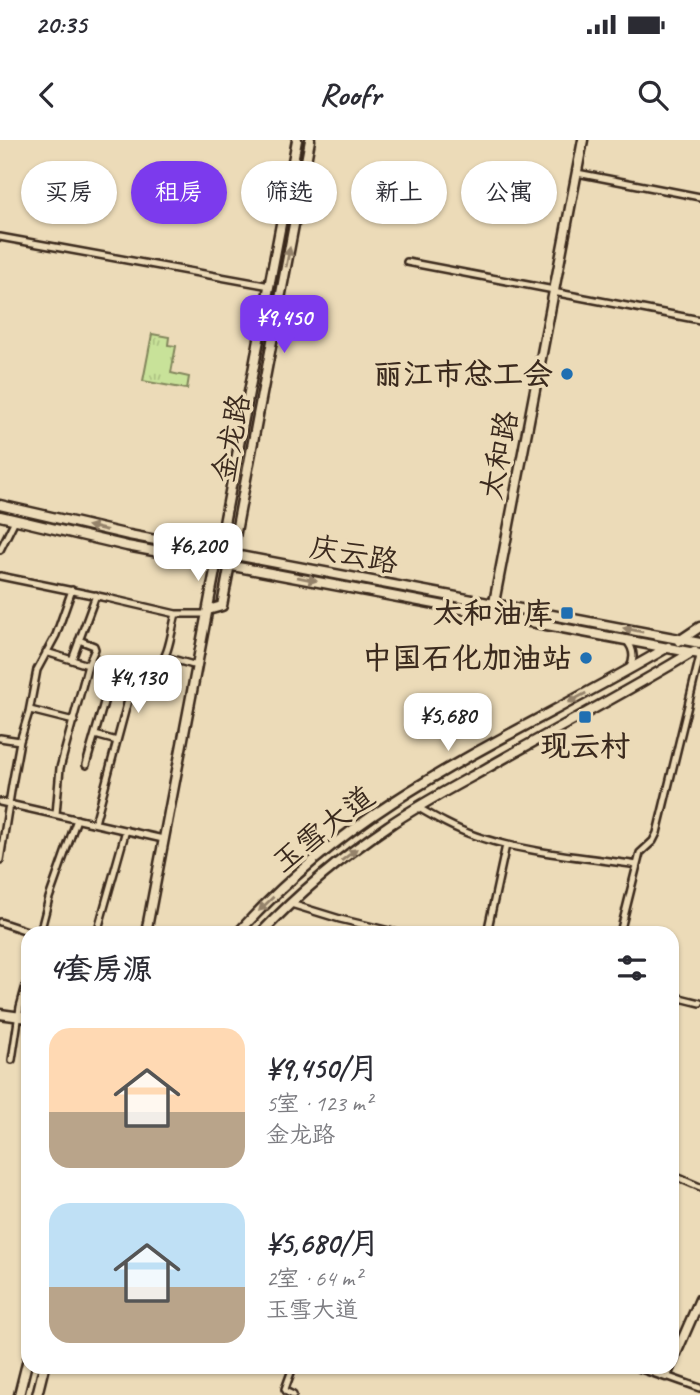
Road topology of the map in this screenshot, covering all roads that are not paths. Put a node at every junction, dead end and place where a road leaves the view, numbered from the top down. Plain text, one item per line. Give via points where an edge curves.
1 (297, 140) edge
2 (310, 140) edge
3 (583, 140) edge
4 (577, 173) junction
5 (700, 197) edge
6 (0, 237) edge
7 (407, 262) dead end
8 (270, 286) junction
9 (553, 291) junction
10 (700, 320) edge
11 (0, 505) edge
12 (0, 516) edge
13 (15, 520) junction
14 (0, 550) edge
15 (219, 552) junction
16 (232, 554) junction
17 (217, 562) junction
18 (230, 565) junction
19 (0, 576) edge
20 (72, 590) junction
21 (96, 595) junction
22 (494, 604) junction
23 (207, 612) junction
24 (176, 614) junction
25 (492, 614) junction
26 (700, 627) edge
27 (681, 639) junction
28 (79, 640) junction
29 (626, 640) junction
30 (667, 648) junction
31 (698, 651) edge
32 (46, 652) junction
33 (164, 657) junction
34 (72, 660) junction
35 (88, 665) junction
36 (197, 666) junction
37 (628, 670) junction
38 (107, 692) dead end
39 (30, 710) junction
40 (74, 721) junction
41 (95, 735) junction
42 (0, 738) edge
43 (20, 741) junction
44 (117, 741) junction
45 (86, 765) dead end
46 (0, 802) edge
47 (9, 804) junction
48 (417, 807) junction
49 (56, 814) junction
50 (77, 819) junction
51 (95, 823) junction
52 (126, 830) junction
53 (163, 839) junction
54 (506, 845) junction
55 (0, 860) edge
56 (637, 865) junction
57 (291, 904) junction
58 (0, 922) edge
59 (42, 926) edge
60 (99, 926) edge
61 (147, 926) edge
62 (244, 926) edge
63 (268, 926) edge
64 (369, 926) edge
65 (489, 926) edge
66 (622, 926) edge
67 (21, 929) edge
68 (679, 998) edge
69 (700, 1003) edge
70 (0, 1014) edge
71 (21, 1017) edge
72 (21, 1025) edge
73 (12, 1060) dead end
74 (679, 1178) edge
75 (700, 1187) edge
76 (700, 1299) edge
77 (679, 1347) edge
78 (24, 1374) edge
79 (42, 1374) edge
80 (290, 1374) edge
81 (660, 1374) edge
82 (666, 1376) joint
83 (700, 1388) edge
84 (19, 1395) edge
85 (37, 1395) edge
86 (293, 1395) edge

1 - 8 main road, 金龙路
16 -> 2 main road, 金龙路
3 - 4 main road, 太和路
4 - 5 street
4 - 9 main road, 太和路
6 - 8 street
7 - 9 street
8 - 15 main road, 金龙路
9 - 10 street
9 - 22 main road, 太和路
15 -> 11 main road, 庆云路
12 - 13 main road, 庆云路
13 - 14 street
13 - 17 main road, 庆云路
15 - 16 main road, 庆云路
15 - 17 main road, 金龙路
16 - 18 main road, 金龙路
16 - 22 main road, 庆云路
17 - 18 main road, 庆云路
17 - 23 main road, 金龙路
18 - 23 main road, 金龙路 via 222,606
18 -> 25 main road, 庆云路
19 - 20 street
20 - 21 street
20 - 32 street
21 - 24 street
21 - 28 street
22 - 25 main road, 太和路
27 -> 22 main road, 庆云路
23 - 24 street
23 - 36 main road, 金龙路
24 - 33 street
25 - 29 main road, 庆云路
26 - 27 main road, 玉雪大道
27 - 30 main road, 玉雪大道
27 - 31 main road, 庆云路
28 - 34 street
28 - 35 street via 94,646
29 - 30 main road, 庆云路
29 - 37 street via 633,653
30 - 31 main road, 庆云路
30 - 37 main road, 玉雪大道
31 - 48 main road, 玉雪大道
31 - 56 street via 657,833 640,853
32 - 34 street
32 - 39 street via 37,670
33 - 36 street
33 - 44 street via 132,686
34 - 35 street
35 - 40 street
36 - 53 main road, 金龙路
37 -> 62 main road, 玉雪大道 via 379,811 298,875
38 - 41 street
39 - 40 street
39 - 43 street
40 - 49 street via 60,768
41 - 44 street
41 - 45 street
42 - 43 street
43 - 47 street
44 - 51 street
46 - 47 street
47 - 49 street
47 - 55 street
48 - 54 street via 468,833
57 -> 48 main road, 玉雪大道 via 361,845
49 - 50 street
50 - 51 street
50 - 59 street
51 - 52 street
52 - 53 street
52 - 60 street
53 - 61 main road, 金龙路
54 - 56 street
54 - 65 street
56 - 66 street
57 - 63 main road, 玉雪大道
57 - 64 street
58 - 67 street
68 - 69 street
70 - 71 main road
72 - 73 street
74 - 75 street
76 - 77 main road
78 - 84 main road
79 - 85 main road
80 - 86 street via 285,1389
81 - 82 main road
82 - 83 street

